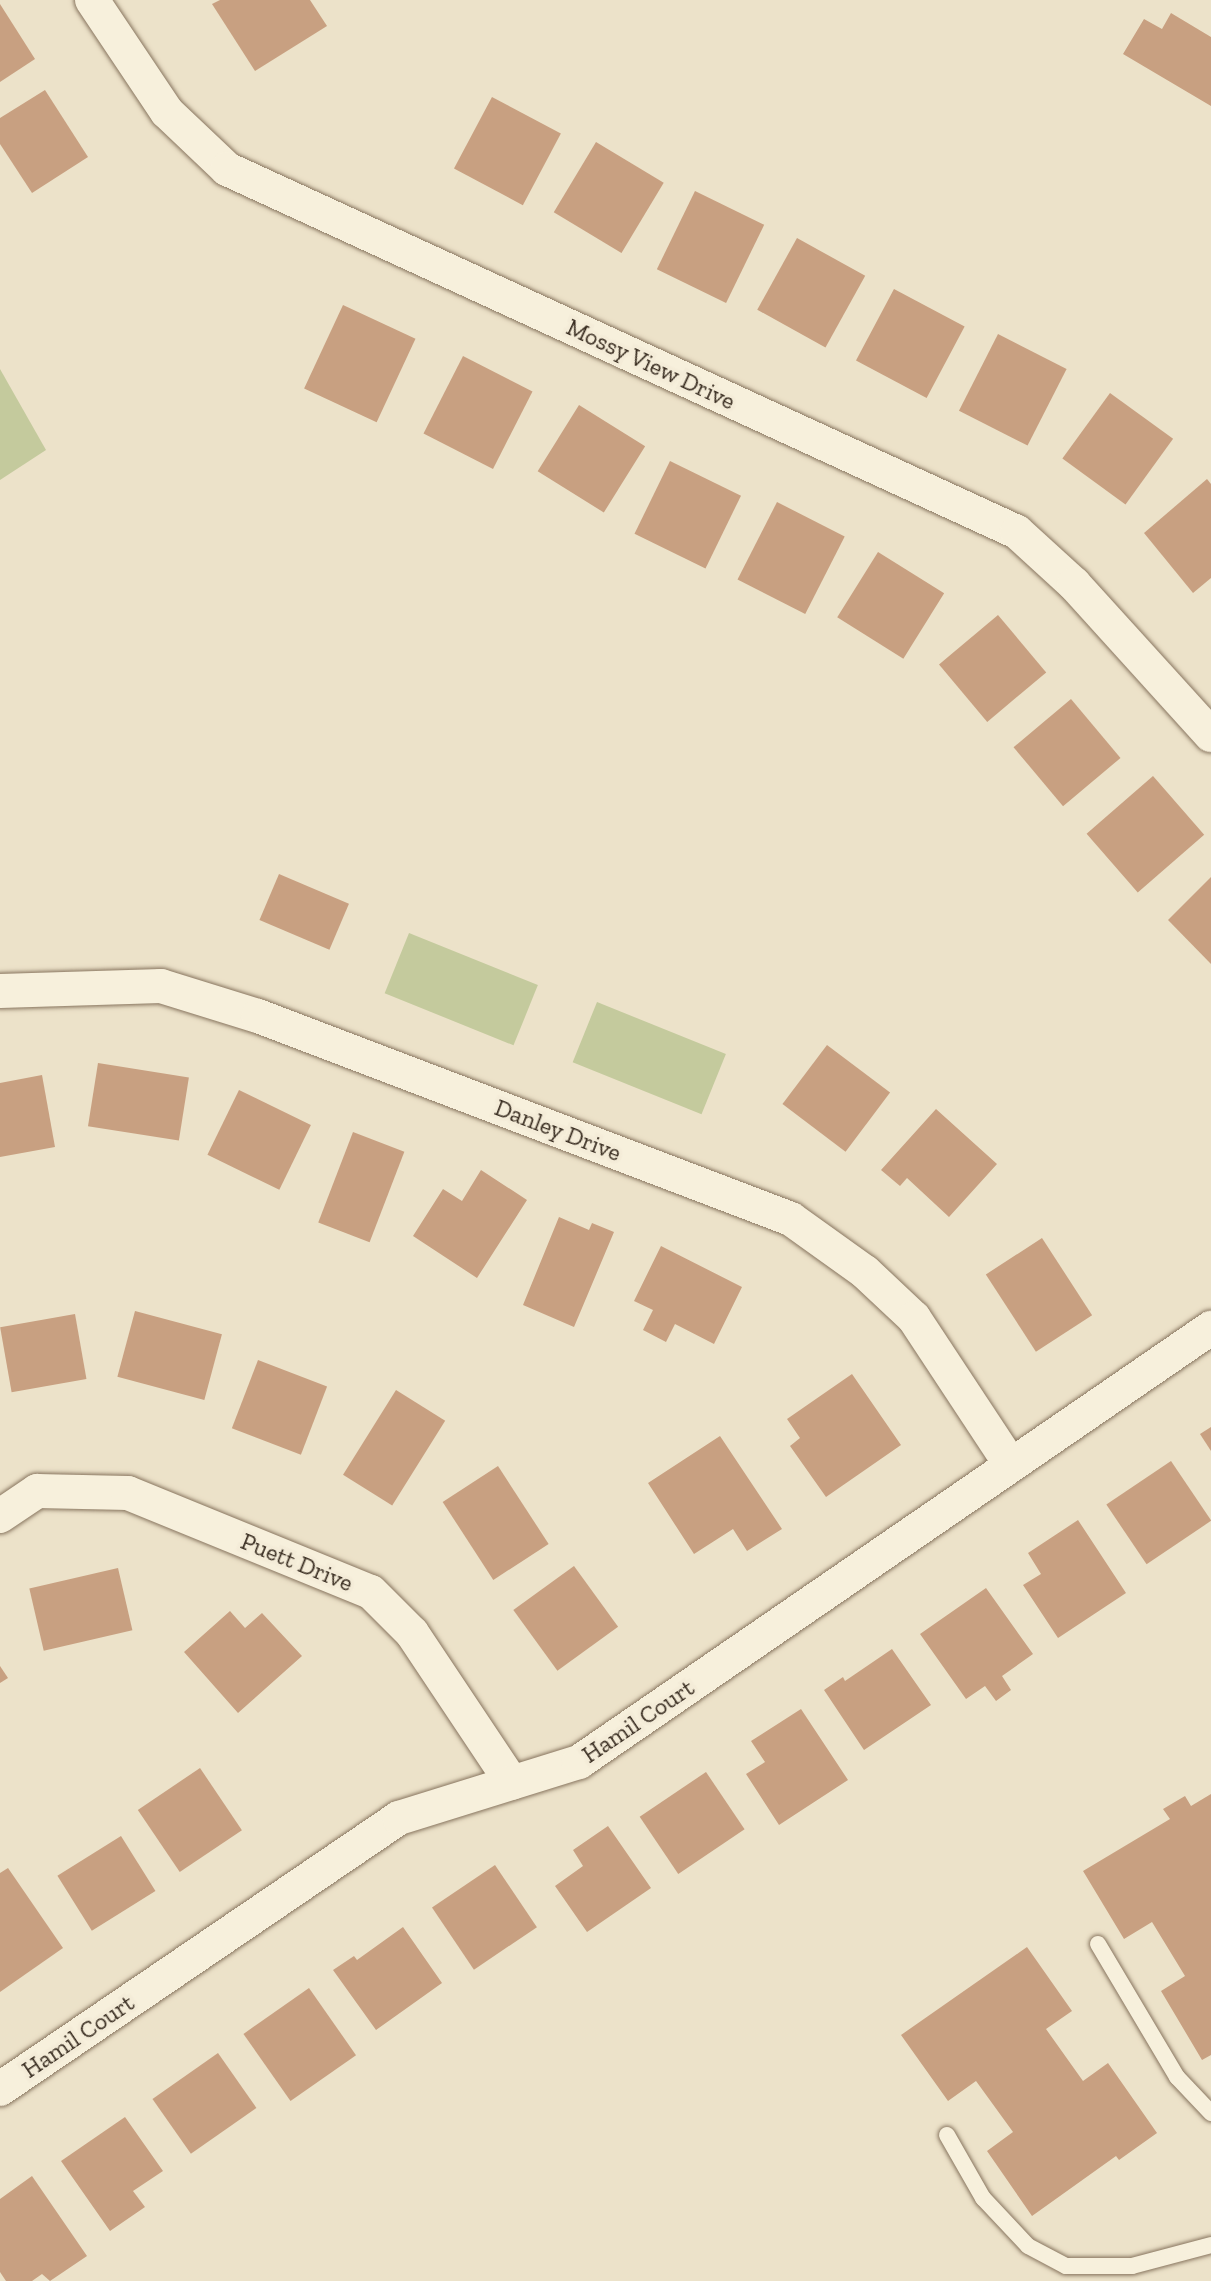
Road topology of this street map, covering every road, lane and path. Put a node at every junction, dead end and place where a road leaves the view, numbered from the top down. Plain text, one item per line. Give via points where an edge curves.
1 (92, 0) edge
2 (1211, 735) edge
3 (0, 991) edge
4 (1211, 1328) edge
5 (1011, 1465) junction
6 (0, 1516) edge
7 (512, 1783) junction
8 (1098, 1944) dead end
9 (0, 2089) edge
10 (1211, 2113) edge
11 (947, 2135) dead end
12 (1211, 2245) edge

1 - 2 street, Mossy View Drive via 167,112 227,169 1017,532 1074,584
3 - 5 street, Danley Drive via 161,986 258,1016 791,1219 865,1272 914,1318
4 - 5 street, Hamil Court
5 - 7 street, Hamil Court via 579,1762
6 - 7 street, Puett Drive via 37,1491 128,1493 371,1592 412,1633
7 - 9 street, Hamil Court via 399,1818
8 - 10 lane via 1177,2077
11 - 12 lane via 983,2198 1028,2246 1066,2266 1132,2266

